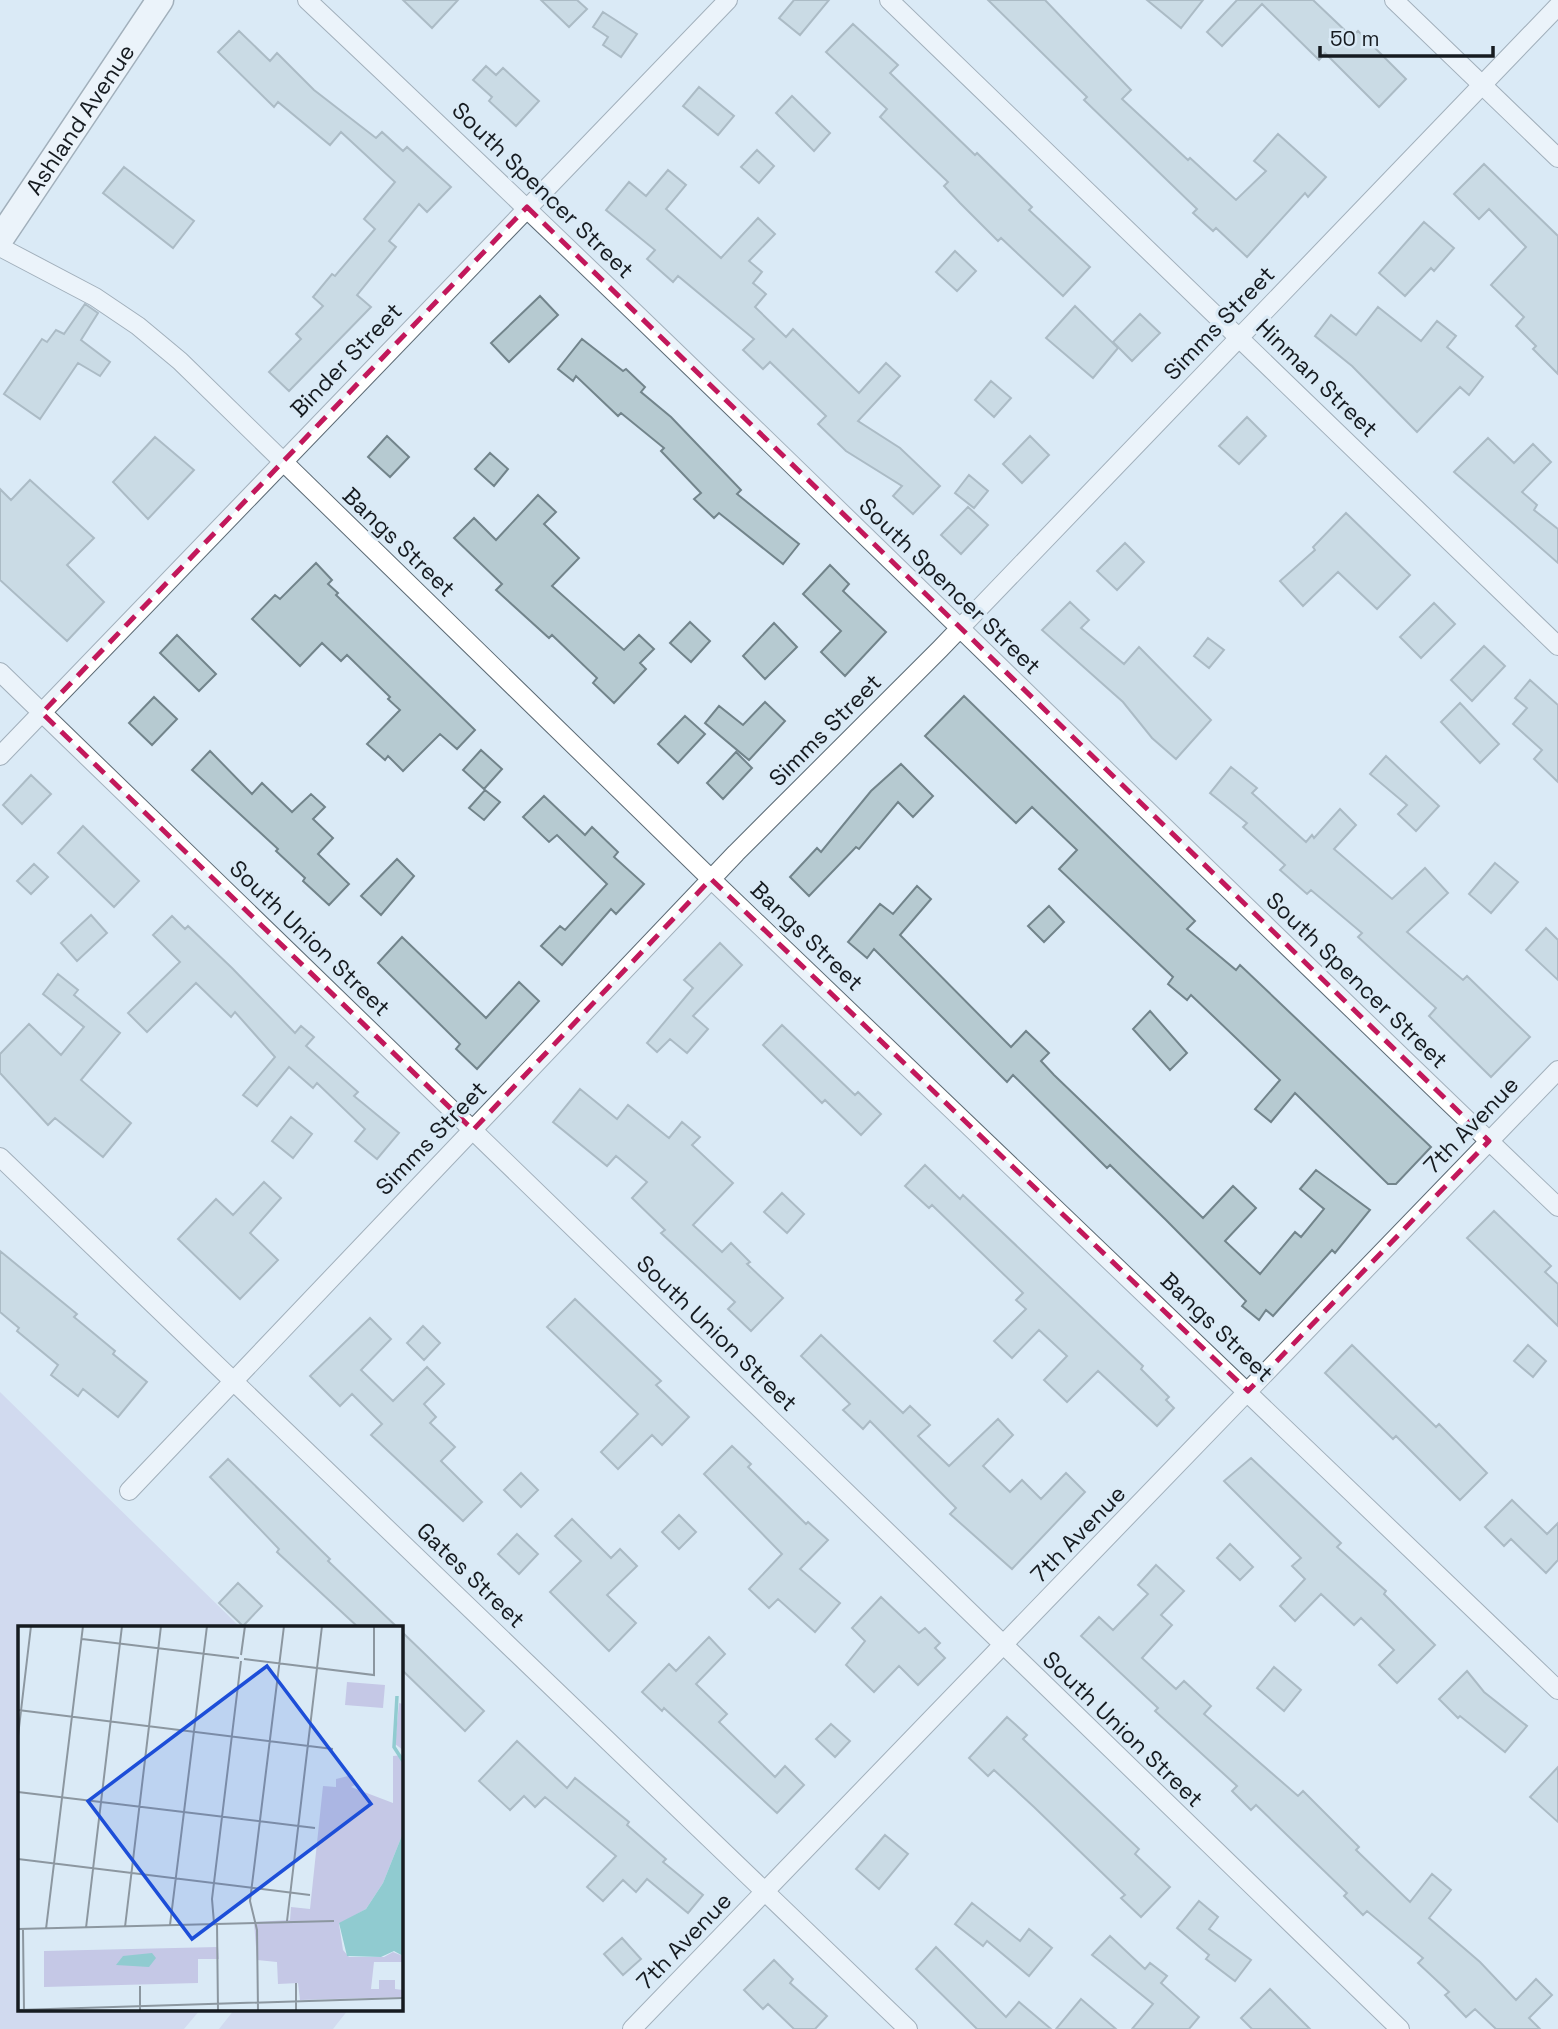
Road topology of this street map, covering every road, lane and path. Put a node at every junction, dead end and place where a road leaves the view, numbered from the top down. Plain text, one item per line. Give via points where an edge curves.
1 (160, 0) edge
2 (307, 0) edge
3 (728, 0) edge
4 (889, 0) edge
5 (1394, 0) edge
6 (1558, 6) edge
7 (1481, 83) junction
8 (1558, 158) edge
9 (527, 207) junction
10 (0, 239) edge
11 (0, 247) edge
12 (1240, 335) junction
13 (282, 462) junction
14 (959, 628) junction
15 (1558, 646) edge
16 (0, 672) edge
17 (42, 713) junction
18 (0, 756) edge
19 (711, 879) junction
20 (1558, 1070) edge
21 (473, 1130) junction
22 (1489, 1141) junction
23 (0, 1157) edge
24 (1558, 1207) edge
25 (234, 1381) junction
26 (1248, 1391) junction
27 (129, 1491) dead end
28 (1003, 1647) junction
29 (1558, 1690) edge
30 (765, 1892) junction
31 (632, 2029) edge
32 (908, 2029) edge
33 (1400, 2029) edge

1 - 10 street, Ashland Avenue
2 - 9 street, South Spencer Street
3 - 9 street, Binder Street
4 - 12 street, Hinman Street
5 - 7 street
6 - 7 street, Simms Street
7 - 8 street
7 - 12 street, Simms Street
9 - 13 street, Binder Street
9 - 14 street, South Spencer Street
11 - 13 street, Bangs Street via 95,297 138,326
12 - 14 street, Simms Street
12 - 15 street, Hinman Street
13 - 17 street, Binder Street
13 - 19 street, Bangs Street
14 - 19 street, Simms Street
14 - 22 street, South Spencer Street
16 - 17 street, South Union Street
17 - 18 street, Binder Street
17 - 21 street, South Union Street
19 - 21 street, Simms Street
19 - 26 street, Bangs Street
20 - 22 street, 7th Avenue
21 - 25 street, Simms Street
21 - 28 street, South Union Street
22 - 24 street, South Spencer Street
22 - 26 street, 7th Avenue
23 - 25 street, Gates Street
25 - 27 street, Simms Street
25 - 30 street, Gates Street
26 - 28 street, 7th Avenue
26 - 29 street, Bangs Street
28 - 30 street, 7th Avenue
28 - 33 street, South Union Street
30 - 31 street, 7th Avenue
30 - 32 street, Gates Street

